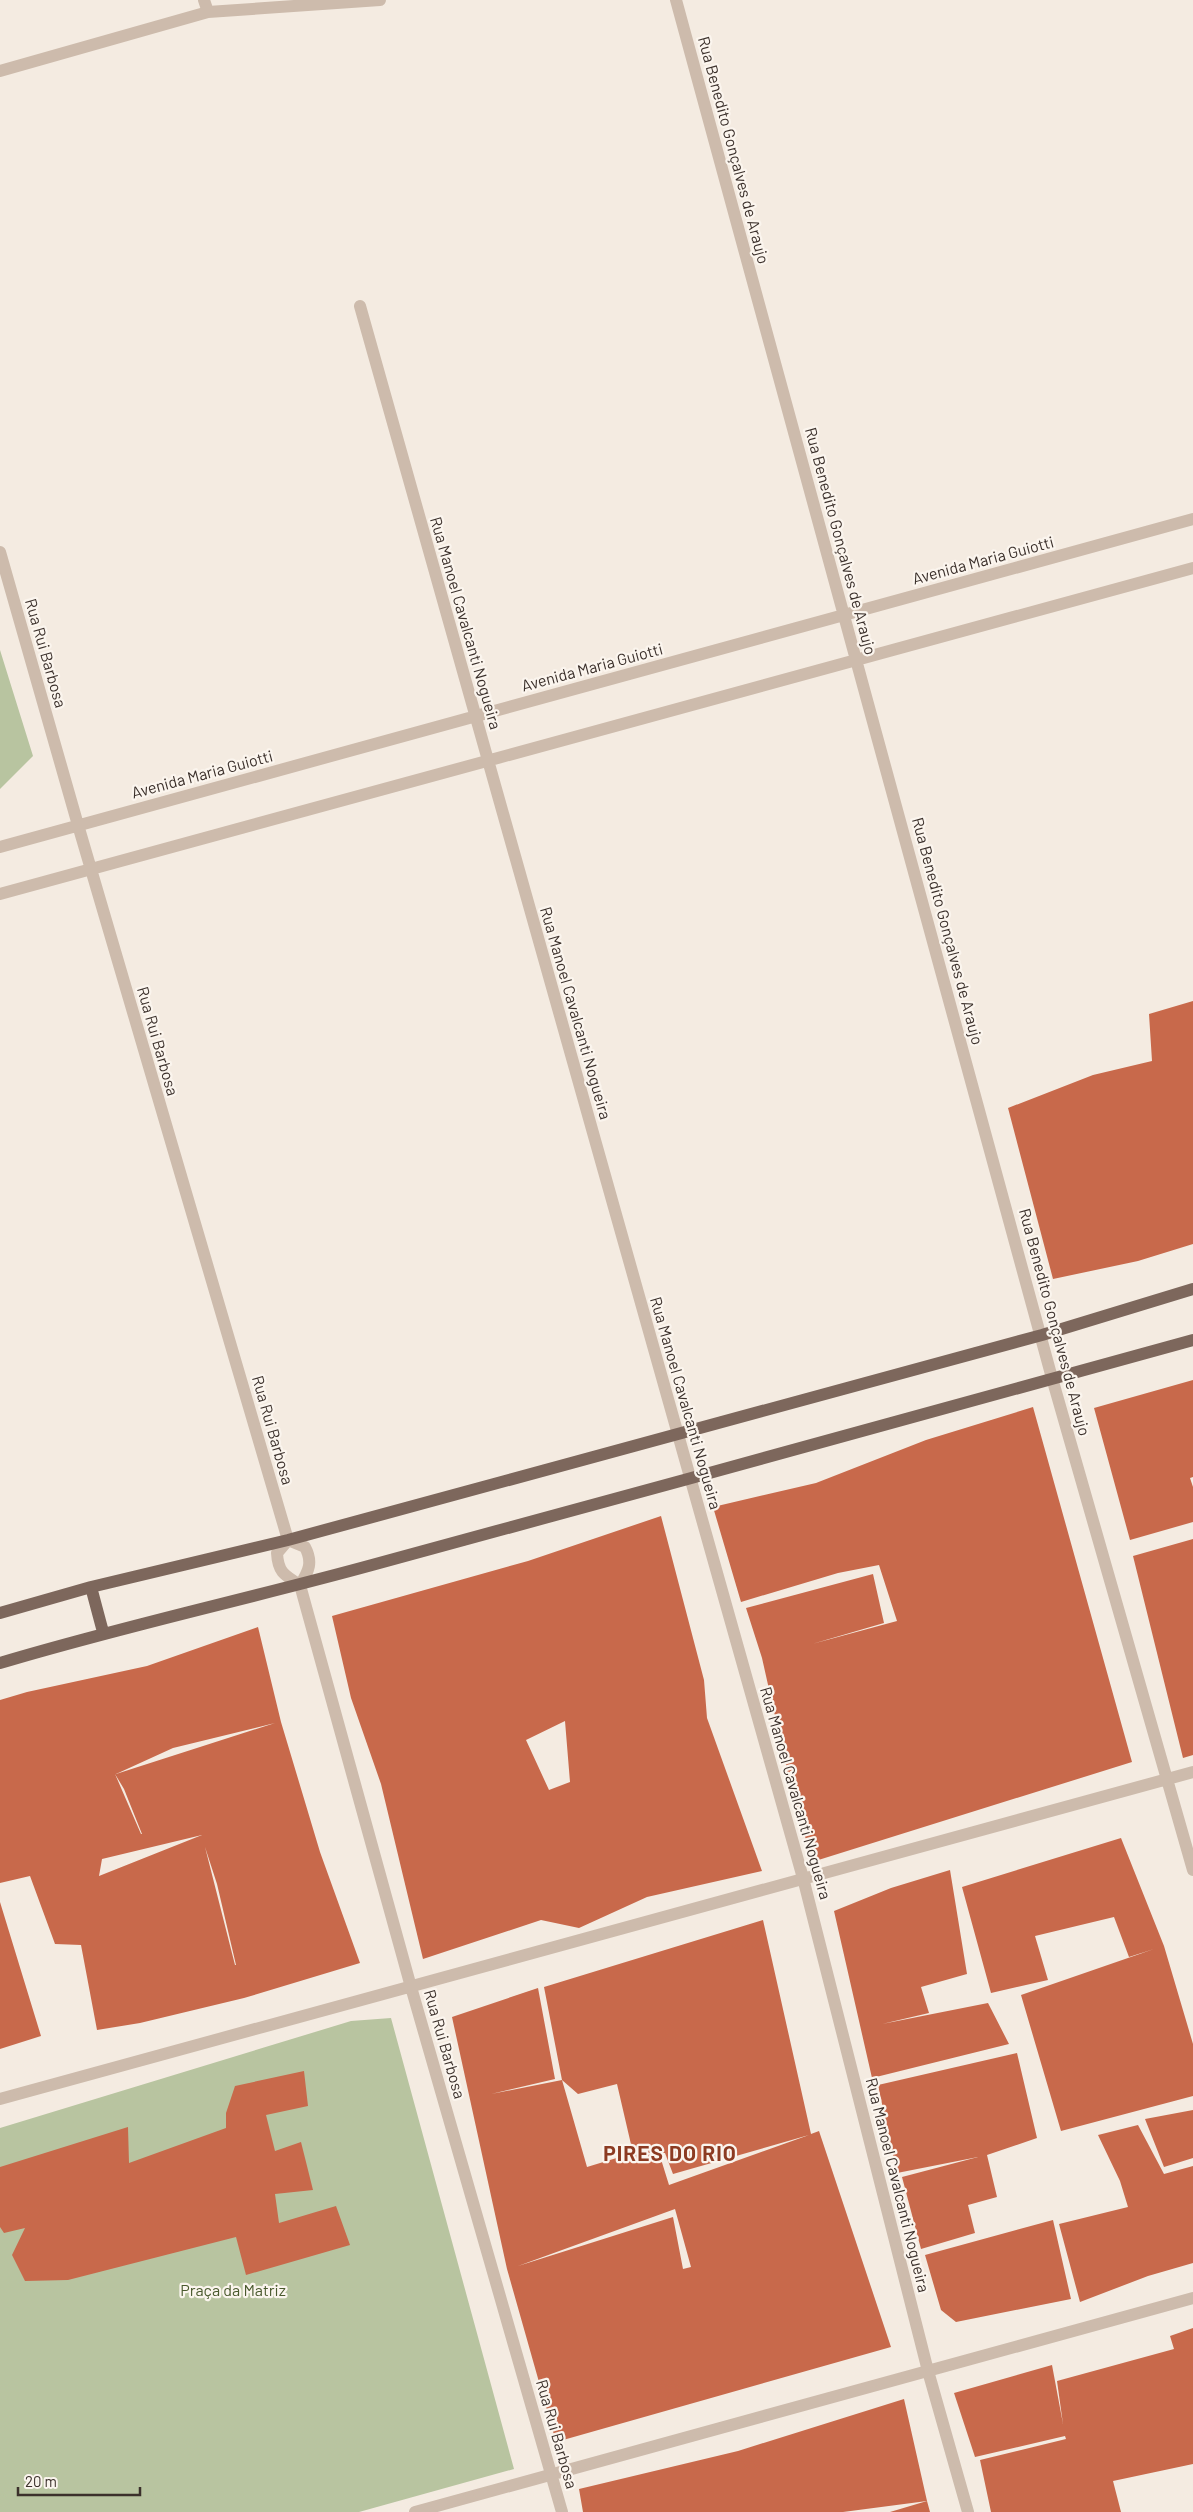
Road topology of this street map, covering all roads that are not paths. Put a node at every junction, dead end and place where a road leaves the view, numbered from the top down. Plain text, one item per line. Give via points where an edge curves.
1 (204, 0) edge
2 (380, 0) edge
3 (676, 0) edge
4 (208, 12) junction
5 (0, 71) edge
6 (360, 306) dead end
7 (1193, 519) edge
8 (0, 552) edge
9 (1193, 568) edge
10 (844, 615) junction
11 (857, 660) junction
12 (476, 716) junction
13 (488, 760) junction
14 (78, 825) junction
15 (0, 846) edge
16 (91, 869) junction
17 (0, 894) edge
18 (1193, 1289) edge
19 (1042, 1335) junction
20 (1193, 1340) edge
21 (1052, 1378) junction
22 (678, 1434) junction
23 (690, 1479) junction
24 (288, 1540) junction
25 (300, 1585) junction
26 (91, 1587) junction
27 (0, 1613) edge
28 (103, 1632) junction
29 (0, 1663) edge
30 (1193, 1772) edge
31 (1167, 1779) junction
32 (1193, 1870) edge
33 (803, 1878) junction
34 (412, 1987) junction
35 (0, 2100) edge
36 (1193, 2298) edge
37 (928, 2371) junction
38 (552, 2474) junction
39 (415, 2512) edge
40 (562, 2512) edge
41 (968, 2512) edge

1 - 4 street
2 - 4 street
3 - 10 street, Rua Benedito Gonçalves de Araujo
4 - 5 street
6 - 12 street, Rua Manoel Cavalcanti Nogueira
7 - 10 street, Avenida Maria Guiotti
8 - 14 street, Rua Rui Barbosa
9 - 11 street
10 - 11 street, Rua Benedito Gonçalves de Araujo
10 - 12 street, Avenida Maria Guiotti
11 - 13 street
11 - 19 street, Rua Benedito Gonçalves de Araujo
12 - 13 street, Rua Manoel Cavalcanti Nogueira
12 - 14 street, Avenida Maria Guiotti
13 - 16 street
13 - 22 street, Rua Manoel Cavalcanti Nogueira
14 - 15 street, Avenida Maria Guiotti
14 - 16 street, Rua Rui Barbosa
16 - 17 street
16 - 24 street, Rua Rui Barbosa
18 - 19 main road
19 - 21 street, Rua Benedito Gonçalves de Araujo
19 - 22 main road
20 - 21 main road
21 - 23 main road
21 - 31 street, Rua Benedito Gonçalves de Araujo
22 - 23 street, Rua Manoel Cavalcanti Nogueira
22 - 24 main road
23 - 25 main road
23 - 33 street, Rua Manoel Cavalcanti Nogueira
24 - 25 street via 277,1553 278,1565 284,1575
24 - 25 street via 305,1546 310,1556 310,1570
24 - 26 main road
25 - 28 main road
25 - 34 street, Rua Rui Barbosa
26 - 27 main road
26 - 28 main road
28 - 29 main road
30 - 31 street
31 - 32 street, Rua Benedito Gonçalves de Araujo
31 - 33 street
33 - 34 street
33 - 37 street, Rua Manoel Cavalcanti Nogueira
34 - 35 street
34 - 38 street, Rua Rui Barbosa
36 - 37 street
37 - 38 street
37 - 41 street, Rua Manoel Cavalcanti Nogueira
38 - 39 street
38 - 40 street, Rua Rui Barbosa

